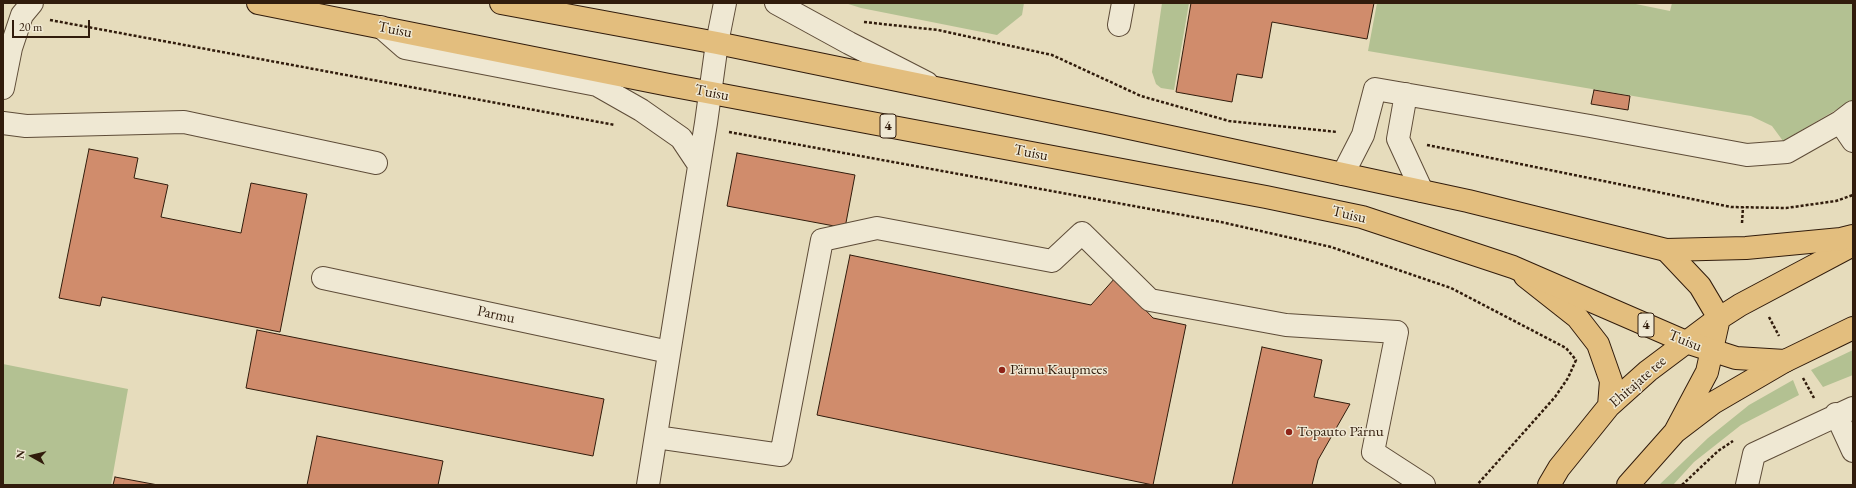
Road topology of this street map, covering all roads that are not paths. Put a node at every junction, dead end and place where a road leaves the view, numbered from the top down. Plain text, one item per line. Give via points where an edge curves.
1 (258, 3) edge
2 (501, 3) edge
3 (725, 3) edge
4 (776, 3) edge
5 (1123, 3) edge
6 (21, 7) edge
7 (1119, 25) dead end
8 (381, 27) junction
9 (717, 43) junction
10 (935, 87) junction
11 (3, 88) edge
12 (710, 93) junction
13 (1406, 94) junction
14 (1847, 117) edge
15 (3, 124) edge
16 (1853, 141) edge
17 (376, 163) dead end
18 (699, 165) junction
19 (1343, 174) junction
20 (1422, 191) junction
21 (1853, 236) edge
22 (1853, 245) edge
23 (1666, 250) junction
24 (1514, 267) junction
25 (323, 278) dead end
26 (1720, 318) junction
27 (1853, 328) edge
28 (1686, 342) junction
29 (1713, 351) junction
30 (669, 352) junction
31 (1785, 361) junction
32 (1609, 406) junction
33 (1845, 411) edge
34 (1675, 432) junction
35 (656, 437) junction
36 (1853, 451) edge
37 (1554, 477) edge
38 (648, 485) edge
39 (1424, 485) edge
40 (1541, 485) edge
41 (1628, 485) edge
42 (1747, 485) edge

1 - 8 main road, Tuisu / 4
2 - 9 main road
3 - 9 street
4 - 10 street
5 - 7 street
6 - 11 street
8 - 12 main road, Tuisu / 4
8 - 18 street via 405,48 597,85 641,110 681,138
9 - 10 main road
9 - 12 street
10 - 19 main road
12 - 18 street
12 - 24 main road, Tuisu / 4 via 1354,215
13 - 14 street via 1747,155 1787,152
13 - 19 street via 1375,89 1363,135
13 - 20 street via 1398,139
14 - 16 street
15 - 17 street via 26,126 184,122
18 - 30 street
19 - 20 main road
20 - 23 main road
21 - 23 main road via 1746,248
22 - 26 main road, Ehitajate tee
23 - 26 main road via 1700,286
24 - 28 main road, Tuisu / 4
24 - 32 main road via 1577,317 1598,344 1611,381
25 - 30 street, Parmu
26 - 28 main road, Ehitajate tee
26 - 29 main road
27 - 31 main road, 4
28 - 29 main road, Tuisu / 4
28 - 32 main road, Ehitajate tee
29 - 31 main road, Tuisu / 4 via 1736,358
29 - 34 main road via 1708,372
30 - 35 street
31 - 34 main road via 1713,403
32 - 37 main road, Ehitajate tee
33 - 36 street
33 - 42 street via 1754,454
34 - 41 main road
35 - 38 street
35 - 39 street via 781,455 822,240 877,228 1052,261 1082,233 1150,300 1286,325 1397,332 1373,452
37 - 40 street

